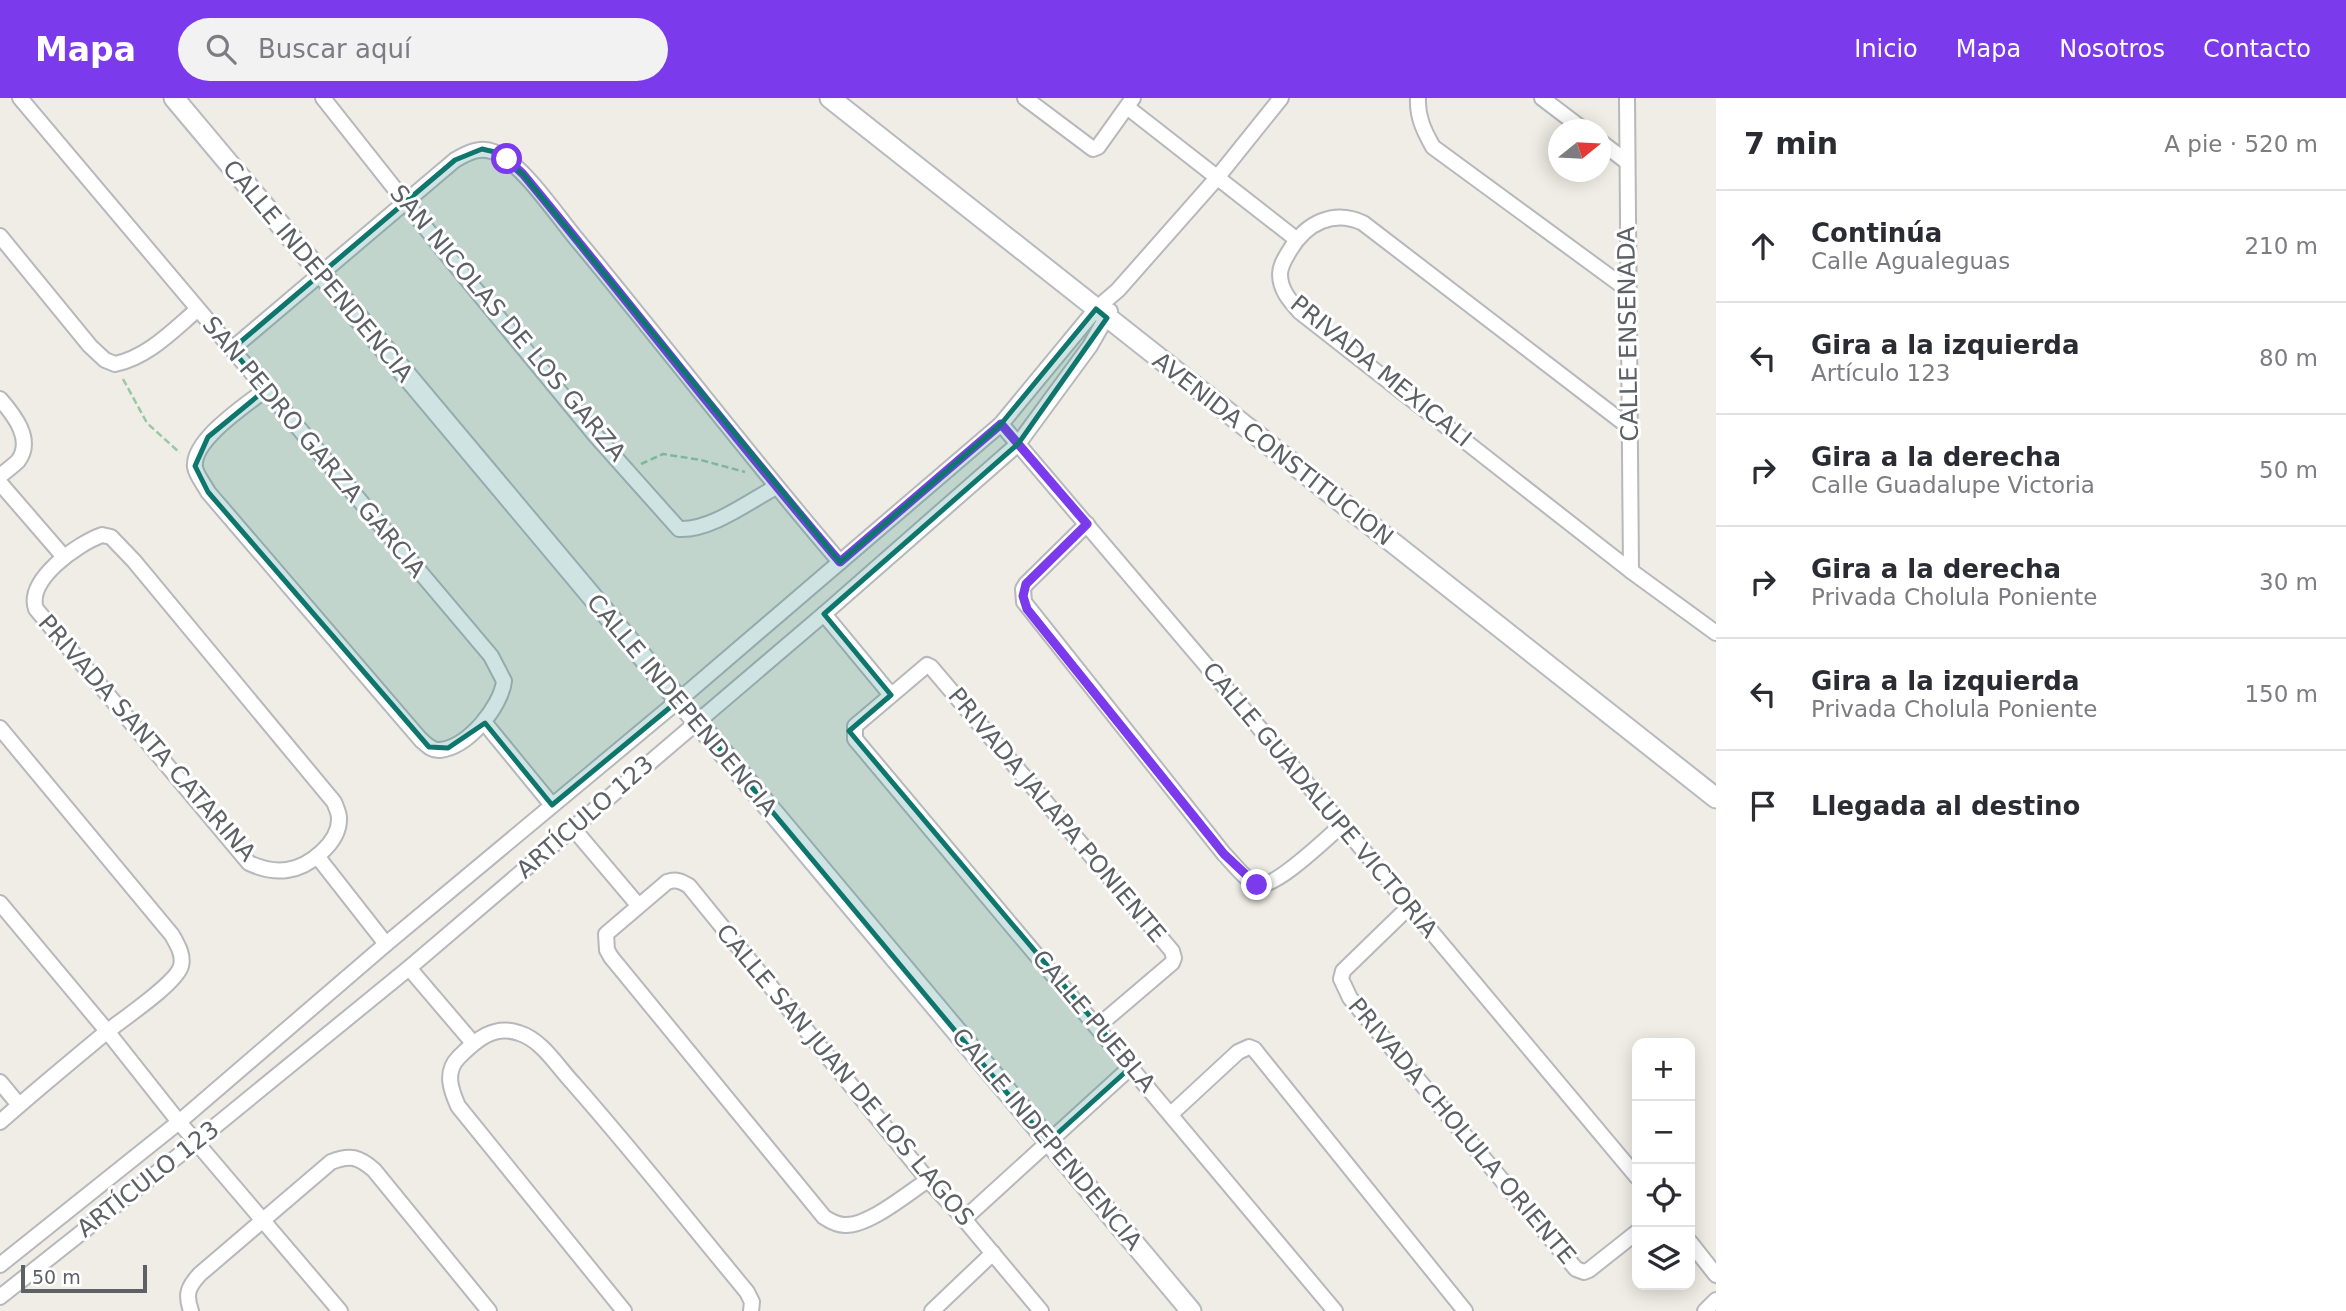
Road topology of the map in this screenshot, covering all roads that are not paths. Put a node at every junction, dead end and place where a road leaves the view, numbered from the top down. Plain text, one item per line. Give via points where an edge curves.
1 (20, 98) edge
2 (174, 98) edge
3 (323, 98) edge
4 (830, 98) edge
5 (1026, 98) edge
6 (1281, 98) edge
7 (1418, 98) edge
8 (1542, 98) edge
9 (1628, 98) edge
10 (1130, 103) edge
11 (1570, 119) edge
12 (1611, 150) edge
13 (1627, 162) junction
14 (1216, 179) junction
15 (407, 202) junction
16 (0, 236) edge
17 (1296, 239) junction
18 (320, 273) junction
19 (1628, 290) junction
20 (197, 310) junction
21 (1101, 314) junction
22 (232, 349) junction
23 (265, 390) junction
24 (0, 399) edge
25 (1001, 424) junction
26 (1629, 427) junction
27 (1018, 444) junction
28 (0, 476) edge
29 (0, 483) edge
30 (773, 483) junction
31 (1087, 524) junction
32 (64, 558) junction
33 (840, 562) junction
34 (1631, 570) junction
35 (824, 614) junction
36 (1716, 633) edge
37 (891, 695) junction
38 (679, 700) junction
39 (484, 722) junction
40 (697, 722) junction
41 (0, 728) edge
42 (1716, 798) edge
43 (552, 805) junction
44 (1342, 825) junction
45 (572, 827) junction
46 (317, 856) junction
47 (0, 903) edge
48 (638, 905) junction
49 (1410, 906) junction
50 (386, 944) junction
51 (410, 968) junction
52 (1098, 1026) junction
53 (107, 1031) junction
54 (473, 1044) junction
55 (1132, 1066) junction
56 (0, 1082) edge
57 (19, 1105) junction
58 (1171, 1114) junction
59 (0, 1122) edge
60 (179, 1122) junction
61 (197, 1141) junction
62 (1048, 1142) junction
63 (1632, 1171) edge
64 (928, 1180) junction
65 (964, 1219) junction
66 (263, 1220) junction
67 (1632, 1235) edge
68 (1695, 1248) edge
69 (993, 1253) junction
70 (0, 1265) edge
71 (1716, 1275) edge
72 (0, 1297) edge
73 (1716, 1300) edge
74 (191, 1311) edge
75 (340, 1311) edge
76 (489, 1311) edge
77 (624, 1311) edge
78 (751, 1311) edge
79 (932, 1311) edge
80 (1041, 1311) edge
81 (1192, 1311) edge
82 (1335, 1311) edge
83 (1465, 1311) edge
84 (1705, 1311) edge

1 - 20 street, SAN PEDRO GARZA GARCIA
2 - 18 street, CALLE INDEPENDENCIA
3 - 15 street, SAN NICOLAS DE LOS GARZA
4 - 21 street, AVENIDA CONSTITUCION
5 - 10 street via 1093,149
6 - 14 street, ARTÍCULO 123
7 - 19 street via 1422,127 1433,147
8 - 11 street
9 - 13 street, CALLE ENSENADA
10 - 14 street
12 - 13 street
13 - 19 street, CALLE ENSENADA
14 - 17 street
14 - 21 street, ARTÍCULO 123
15 - 18 street
15 - 30 street, SAN NICOLAS DE LOS GARZA via 679,529 705,526
15 - 30 street via 466,153 495,152 523,174
16 - 20 street via 90,346 115,364 140,355
17 - 26 street, PRIVADA MEXICALI via 1316,222 1332,217 1363,223
17 - 34 street, PRIVADA MEXICALI via 1280,273 1281,284 1300,312
18 - 22 street
18 - 38 street, CALLE INDEPENDENCIA
19 - 26 street, CALLE ENSENADA
20 - 22 street, SAN PEDRO GARZA GARCIA
21 - 25 street, ARTÍCULO 123
21 - 27 street, ARTÍCULO 123
21 - 42 street, AVENIDA CONSTITUCION
22 - 23 street, SAN PEDRO GARZA GARCIA
23 - 39 street, SAN PEDRO GARZA GARCIA via 499,668 503,690
23 - 39 street via 208,437 198,452 195,466 208,492 429,747 438,751 448,748
24 - 28 street via 12,412 24,443 19,459
25 - 27 street, CALLE GUADALUPE VICTORIA
25 - 33 street, ARTÍCULO 123
26 - 34 street, CALLE ENSENADA
27 - 31 street, CALLE GUADALUPE VICTORIA
27 - 35 street, ARTÍCULO 123
29 - 32 street
30 - 33 street
31 - 44 street, CALLE GUADALUPE VICTORIA
31 - 44 street via 1026,584 1024,603 1224,854 1253,883 1264,885
32 - 46 street, PRIVADA SANTA CATARINA via 102,535 111,537 134,561 334,802 340,817 338,828
32 - 46 street, PRIVADA SANTA CATARINA via 35,590 36,609 249,863 266,870 286,870
33 - 38 street, ARTÍCULO 123
34 - 36 street, PRIVADA MEXICALI
35 - 37 street
35 - 40 street, ARTÍCULO 123
37 - 52 street, CALLE PUEBLA via 855,726 855,739
37 - 52 street, PRIVADA JALAPA PONIENTE via 921,668 931,667 1172,951 1172,963
38 - 40 street, CALLE INDEPENDENCIA
38 - 43 street, ARTÍCULO 123
39 - 43 street
40 - 45 street, ARTÍCULO 123
40 - 62 street, CALLE INDEPENDENCIA
41 - 53 street via 172,935 181,956 175,976
43 - 50 street, ARTÍCULO 123
44 - 49 street, CALLE GUADALUPE VICTORIA
45 - 48 street
45 - 51 street, ARTÍCULO 123
46 - 50 street
47 - 53 street
48 - 64 street, CALLE SAN JUAN DE LOS LAGOS via 673,880 689,886
48 - 64 street via 606,934 611,957 824,1217 846,1226 862,1221
49 - 63 street, CALLE GUADALUPE VICTORIA
49 - 67 street, PRIVADA CHOLULA ORIENTE via 1343,971 1341,979 1350,998 1576,1269 1589,1270
50 - 60 street, ARTÍCULO 123
51 - 54 street
51 - 61 street, ARTÍCULO 123
52 - 55 street, CALLE PUEBLA
53 - 57 street
53 - 60 street
54 - 77 street via 455,1060 450,1073 458,1106
54 - 78 street via 501,1030 536,1041 747,1292
55 - 58 street, CALLE PUEBLA
55 - 62 street
56 - 57 street
57 - 59 street
58 - 82 street, CALLE PUEBLA
58 - 83 street via 1238,1052 1254,1049
60 - 61 street
60 - 70 street, ARTÍCULO 123
61 - 66 street
61 - 72 street, ARTÍCULO 123
62 - 65 street
62 - 81 street, CALLE INDEPENDENCIA
64 - 65 street, CALLE SAN JUAN DE LOS LAGOS
65 - 69 street, CALLE SAN JUAN DE LOS LAGOS
66 - 74 street via 189,1286
66 - 75 street
66 - 76 street via 331,1162 352,1156 374,1170
68 - 71 street
69 - 79 street
69 - 80 street, CALLE SAN JUAN DE LOS LAGOS
73 - 84 street

